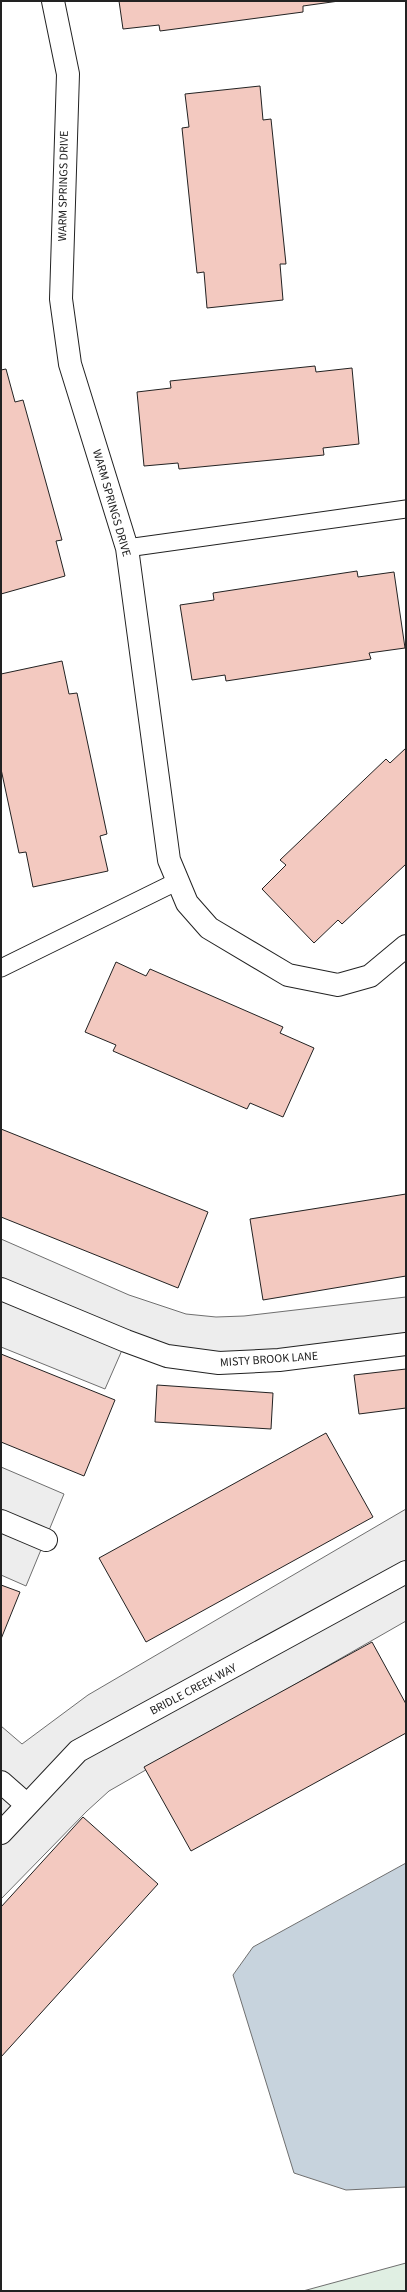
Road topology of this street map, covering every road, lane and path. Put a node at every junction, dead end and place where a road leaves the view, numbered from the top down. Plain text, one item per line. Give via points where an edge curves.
1 (53, 1) edge
2 (406, 510) edge
3 (127, 548) junction
4 (178, 881) junction
5 (406, 946) edge
6 (1, 968) edge
7 (1, 1289) edge
8 (406, 1344) edge
9 (1, 1520) edge
10 (46, 1540) dead end
11 (406, 1572) edge
12 (1, 1782) edge
13 (26, 1804) junction
14 (1, 1834) edge

1 - 3 street, WARM SPRINGS DRIVE via 68,74 61,299 64,327 70,364
2 - 3 lane
3 - 4 street, WARM SPRINGS DRIVE via 169,860
4 - 5 street, WARM SPRINGS DRIVE via 187,903 209,928 288,975 338,985 370,976
4 - 6 lane
7 - 8 street, MISTY BROOK LANE via 167,1356 219,1363 279,1360
9 - 10 street
11 - 13 street, BRIDLE CREEK WAY via 78,1751
12 - 13 street
13 - 14 street, BRIDLE CREEK WAY

